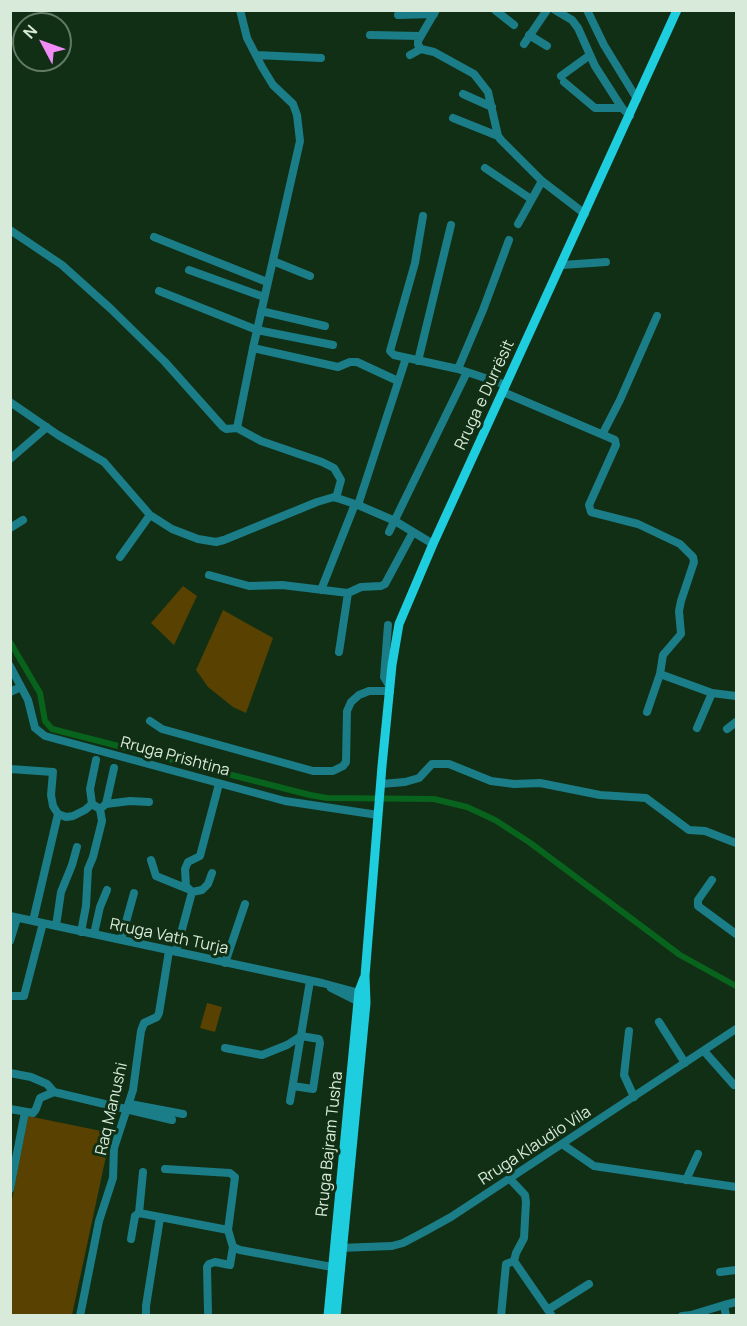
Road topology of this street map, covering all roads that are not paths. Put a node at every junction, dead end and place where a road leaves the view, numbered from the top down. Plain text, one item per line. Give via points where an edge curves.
1 (240, 10) edge
2 (495, 10) edge
3 (547, 10) edge
4 (555, 10) edge
5 (587, 10) edge
6 (677, 10) edge
7 (435, 12) edge
8 (398, 15) dead end
9 (514, 25) dead end
10 (369, 35) dead end
11 (529, 35) junction
12 (420, 36) junction
13 (524, 44) dead end
14 (547, 46) dead end
15 (421, 49) junction
16 (410, 55) dead end
17 (590, 55) junction
18 (256, 56) junction
19 (321, 58) dead end
20 (463, 94) dead end
21 (637, 99) junction
22 (492, 106) junction
23 (622, 108) junction
24 (630, 116) junction
25 (453, 118) dead end
26 (498, 136) junction
27 (485, 168) dead end
28 (542, 180) junction
29 (531, 199) junction
30 (585, 214) junction
31 (423, 216) dead end
32 (518, 224) dead end
33 (451, 225) dead end
34 (10, 230) edge
35 (154, 237) dead end
36 (509, 240) dead end
37 (273, 261) junction
38 (606, 262) dead end
39 (562, 265) junction
40 (189, 270) dead end
41 (310, 276) dead end
42 (267, 282) junction
43 (159, 291) dead end
44 (264, 297) junction
45 (261, 311) junction
46 (657, 316) dead end
47 (325, 326) dead end
48 (257, 330) junction
49 (333, 345) dead end
50 (253, 348) junction
51 (406, 358) junction
52 (418, 361) junction
53 (458, 369) junction
54 (467, 372) junction
55 (398, 381) junction
56 (505, 388) junction
57 (10, 402) edge
58 (47, 427) junction
59 (237, 428) junction
60 (603, 433) junction
61 (10, 459) edge
62 (336, 498) junction
63 (357, 504) junction
64 (150, 515) junction
65 (23, 520) dead end
66 (395, 521) junction
67 (10, 528) edge
68 (389, 532) dead end
69 (413, 532) junction
70 (433, 544) junction
71 (120, 557) dead end
72 (209, 575) dead end
73 (321, 590) junction
74 (348, 593) junction
75 (388, 625) dead end
76 (339, 652) dead end
77 (10, 666) edge
78 (660, 674) junction
79 (21, 687) junction
80 (390, 689) junction
81 (10, 692) edge
82 (712, 693) junction
83 (736, 696) edge
84 (647, 712) dead end
85 (150, 721) dead end
86 (736, 722) edge
87 (697, 728) dead end
88 (727, 729) dead end
89 (96, 760) dead end
90 (10, 768) edge
91 (114, 768) dead end
92 (219, 784) junction
93 (381, 785) junction
94 (149, 802) dead end
95 (92, 804) junction
96 (103, 806) junction
97 (378, 812) junction
98 (58, 814) junction
99 (736, 843) edge
100 (77, 847) dead end
101 (151, 860) dead end
102 (212, 873) dead end
103 (712, 880) dead end
104 (107, 890) dead end
105 (190, 890) junction
106 (134, 893) dead end
107 (245, 904) dead end
108 (14, 917) edge
109 (33, 921) junction
110 (44, 923) junction
111 (56, 926) junction
112 (81, 932) junction
113 (94, 934) junction
114 (736, 934) edge
115 (121, 940) junction
116 (10, 941) edge
117 (173, 951) junction
118 (225, 963) junction
119 (310, 981) junction
120 (10, 996) edge
121 (362, 998) junction
122 (659, 1022) dead end
123 (736, 1029) edge
124 (629, 1031) dead end
125 (301, 1036) junction
126 (225, 1048) dead end
127 (704, 1051) junction
128 (685, 1063) junction
129 (10, 1073) edge
130 (734, 1085) dead end
131 (293, 1086) junction
132 (54, 1092) junction
133 (634, 1097) junction
134 (291, 1101) dead end
135 (129, 1106) junction
136 (10, 1109) edge
137 (26, 1112) junction
138 (183, 1114) dead end
139 (172, 1120) dead end
140 (562, 1144) junction
141 (698, 1154) dead end
142 (13, 1165) edge
143 (165, 1169) dead end
144 (143, 1172) dead end
145 (510, 1179) junction
146 (686, 1180) junction
147 (736, 1187) edge
148 (10, 1189) edge
149 (139, 1213) junction
150 (160, 1218) junction
151 (228, 1230) junction
152 (131, 1239) dead end
153 (233, 1246) junction
154 (339, 1248) junction
155 (514, 1261) junction
156 (332, 1268) junction
157 (736, 1270) edge
158 (720, 1272) dead end
159 (589, 1284) dead end
160 (736, 1302) edge
161 (724, 1305) junction
162 (208, 1312) dead end
163 (550, 1312) edge
164 (80, 1316) edge
165 (146, 1316) edge
166 (328, 1316) edge
167 (336, 1316) edge
168 (501, 1316) edge
169 (682, 1316) edge
170 (726, 1316) edge

1 - 18 street
2 - 9 street
3 - 11 street
4 - 17 street via 572,20
5 - 21 street
6 - 21 main road, Rruga e Durrësit
7 - 8 street
7 - 12 street
10 - 12 street
11 - 13 street
11 - 14 street
12 - 15 street
15 - 16 street
15 - 22 street via 434,52 474,75 488,92
17 - 23 street
17 - 23 street via 563,79 596,108
18 - 19 street
18 - 37 street via 273,85 293,104 299,135
20 - 22 street
21 - 24 main road, Rruga e Durrësit
22 - 26 street
23 - 24 street
24 - 30 main road, Rruga e Durrësit
25 - 26 street
26 - 28 street
27 - 29 street
28 - 29 street
28 - 30 street
29 - 32 street
30 - 39 main road, Rruga e Durrësit
31 - 51 street via 415,262 390,349 394,355
33 - 52 street
34 - 59 street via 62,265 111,309 223,427
35 - 42 street
36 - 53 street
37 - 41 street
37 - 42 street
38 - 39 street
39 - 56 main road, Rruga e Durrësit
40 - 44 street
42 - 44 street
43 - 48 street
44 - 45 street
45 - 47 street
45 - 48 street
46 - 60 street
48 - 49 street
48 - 50 street
50 - 55 street via 338,367 357,362
50 - 59 street
51 - 52 street
51 - 55 street
52 - 53 street
53 - 54 street
54 - 56 street
54 - 66 street
55 - 63 street
56 - 60 street
56 - 70 main road, Rruga e Durrësit
57 - 58 street
58 - 61 street
58 - 64 street via 104,462
59 - 62 street via 334,468 341,480
60 - 78 street via 616,445 589,505 591,512 638,524 680,544 693,556 679,611 681,634 663,655
62 - 63 street
62 - 64 street via 330,497 216,542 182,533
63 - 66 street
63 - 73 street
64 - 71 street
65 - 67 street
66 - 68 street
66 - 69 street
69 - 70 street
69 - 74 street via 385,584
70 - 80 main road, Rruga e Durrësit via 399,624
72 - 73 street via 249,586
73 - 74 street
74 - 76 street
75 - 80 street via 384,677
77 - 79 street, Rruga Prishtina
78 - 82 street
78 - 84 street
79 - 81 street
79 - 92 street, Rruga Prishtina via 35,728 45,736
80 - 85 street via 369,691 351,702 347,711 346,762 338,770 328,772 162,729
80 - 93 main road, Rruga e Durrësit
82 - 83 street
82 - 87 street
86 - 88 street
89 - 95 street via 90,789
90 - 98 street via 53,772 51,795
91 - 96 street
92 - 97 street, Rruga Prishtina via 285,801
92 - 105 street, Raq Manushi via 200,856 188,862 185,869 184,881
93 - 97 main road, Rruga e Durrësit
93 - 99 street via 419,778 432,764 449,764 491,781 540,783 600,795 646,798 689,830 705,831
94 - 96 street
95 - 96 street
95 - 98 street via 73,816
96 - 112 street via 88,868
97 - 121 main road, Rruga Bajram Tusha
98 - 109 street
100 - 111 street via 61,892
101 - 105 street via 156,876
102 - 105 street via 206,887
103 - 114 street via 698,906
104 - 113 street
105 - 117 street, Raq Manushi
106 - 115 street
107 - 118 street
108 - 109 street, Rruga Vath Turja
108 - 116 street
109 - 110 street, Rruga Vath Turja
110 - 111 street, Rruga Vath Turja
110 - 120 street via 24,996
111 - 112 street, Rruga Vath Turja
112 - 113 street, Rruga Vath Turja
113 - 115 street, Rruga Vath Turja
115 - 117 street, Rruga Vath Turja
117 - 118 street, Rruga Vath Turja
117 - 135 street, Raq Manushi via 159,1013 144,1023 141,1031
118 - 119 street, Rruga Vath Turja
119 - 121 street, Rruga Vath Turja
119 - 125 street
121 - 154 main road, Rruga Bajram Tusha
122 - 128 street
123 - 127 street, Rruga Klaudio Vila
124 - 133 street via 624,1076
125 - 126 street via 262,1055
125 - 131 street
125 - 131 street via 320,1040 314,1087 311,1090
127 - 128 street, Rruga Klaudio Vila
127 - 130 street
128 - 133 street, Rruga Klaudio Vila
129 - 132 street via 32,1077
131 - 134 street
132 - 135 street
132 - 137 street via 40,1098 35,1111
133 - 140 street, Rruga Klaudio Vila
135 - 138 street
135 - 139 street
135 - 164 street, Raq Manushi via 114,1148 112,1178
136 - 137 street
137 - 142 street
140 - 145 street, Rruga Klaudio Vila
140 - 146 street via 594,1166
141 - 146 street
142 - 148 street
143 - 151 street via 230,1173 235,1177
144 - 149 street
145 - 154 street, Rruga Klaudio Vila via 403,1244
145 - 155 street via 525,1195 526,1202 524,1238
146 - 147 street
149 - 150 street
149 - 152 street
150 - 151 street
150 - 165 street
151 - 153 street
153 - 156 street
153 - 162 street via 230,1265 215,1262 207,1267
154 - 156 main road, Rruga Bajram Tusha
154 - 167 main road, Rruga Bajram Tusha
155 - 163 street
155 - 168 street via 506,1264
156 - 166 main road, Rruga Bajram Tusha
157 - 158 street
159 - 163 street
160 - 161 street
161 - 169 street
161 - 170 street

